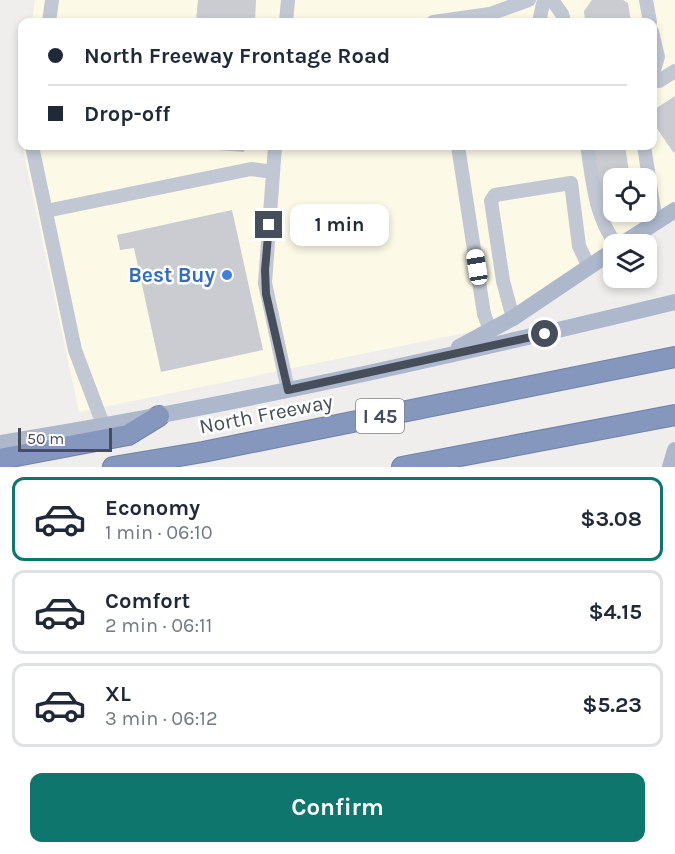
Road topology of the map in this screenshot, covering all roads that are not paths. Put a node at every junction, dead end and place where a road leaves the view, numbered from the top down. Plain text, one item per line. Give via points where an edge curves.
1 (52, 0) edge
2 (288, 0) edge
3 (529, 0) edge
4 (544, 0) edge
5 (552, 0) edge
6 (646, 0) edge
7 (50, 18) edge
8 (286, 18) edge
9 (462, 18) edge
10 (540, 18) edge
11 (563, 18) edge
12 (649, 18) edge
13 (675, 71) edge
14 (657, 80) edge
15 (33, 150) edge
16 (276, 150) edge
17 (459, 150) edge
18 (588, 150) edge
19 (645, 150) edge
20 (647, 168) edge
21 (273, 172) junction
22 (675, 210) edge
23 (46, 211) junction
24 (657, 221) edge
25 (656, 222) edge
26 (609, 234) edge
27 (637, 234) edge
28 (603, 257) edge
29 (589, 267) junction
30 (674, 303) edge
31 (513, 318) junction
32 (490, 330) junction
33 (442, 356) junction
34 (675, 357) edge
35 (288, 390) junction
36 (675, 415) edge
37 (159, 416) junction
38 (104, 427) junction
39 (0, 443) edge
40 (675, 450) edge
41 (0, 459) edge
42 (113, 467) edge
43 (402, 467) edge
44 (670, 467) edge

1 - 7 lane
2 - 8 lane
3 - 9 lane via 490,14
4 - 10 lane
5 - 11 lane
6 - 12 lane
13 - 14 lane
15 - 23 lane
16 - 21 lane
17 - 32 lane via 484,314
18 - 26 lane via 597,209
19 - 20 lane
21 - 23 lane via 251,169
21 - 35 lane via 265,283
22 - 24 main road
23 - 38 lane via 75,350
25 - 27 main road
28 - 29 main road
29 - 31 main road
29 - 31 lane via 579,246 571,183 495,195 491,201
30 - 33 main road
31 - 32 main road
32 - 33 main road
33 - 35 main road
34 - 42 highway, North Freeway / I 45
35 - 37 main road
36 - 43 highway
37 - 38 main road
37 - 41 highway via 128,435
38 - 39 main road
40 - 44 main road

